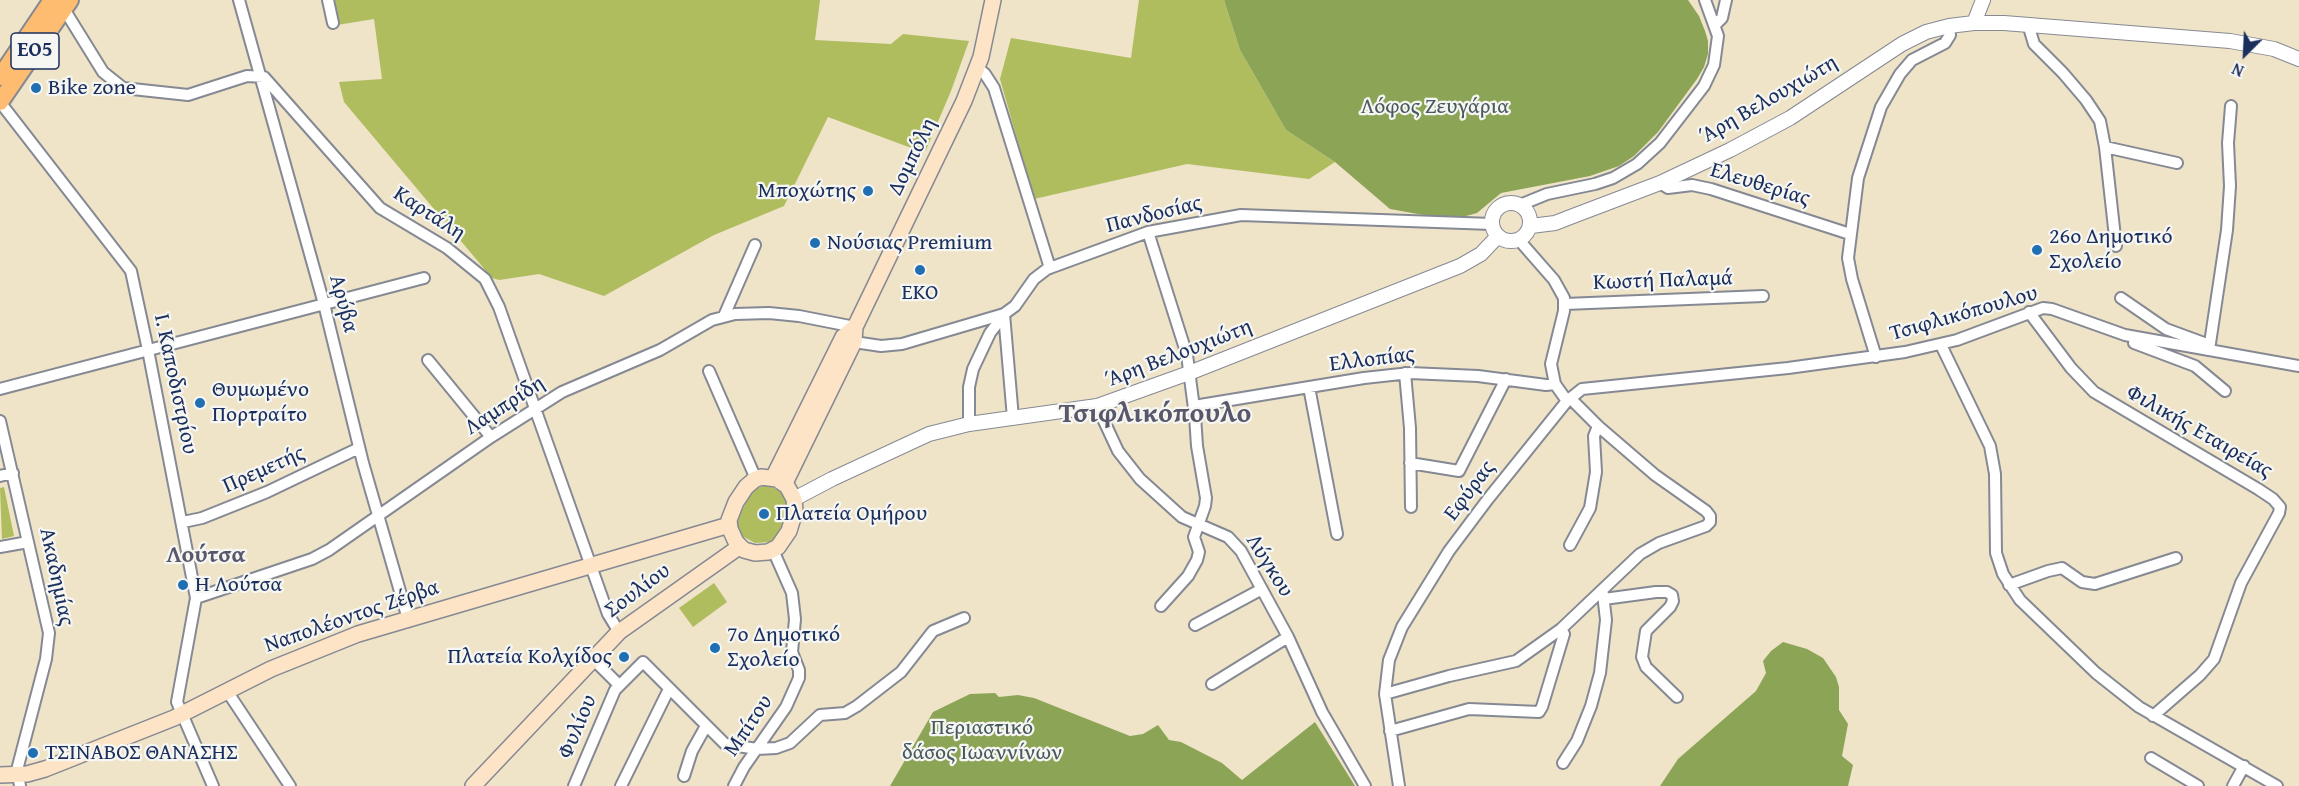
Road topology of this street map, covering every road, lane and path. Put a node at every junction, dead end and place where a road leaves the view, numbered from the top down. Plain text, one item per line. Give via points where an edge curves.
1 (239, 0) edge
2 (328, 0) edge
3 (993, 0) edge
4 (1705, 0) edge
5 (1726, 0) edge
6 (1983, 0) edge
7 (62, 3) edge
8 (333, 23) dead end
9 (1974, 23) junction
10 (2028, 24) junction
11 (1715, 25) junction
12 (1949, 26) junction
13 (2299, 59) edge
14 (977, 67) junction
15 (7, 70) edge
16 (261, 76) junction
17 (0, 102) edge
18 (2231, 106) dead end
19 (2105, 147) junction
20 (2177, 163) dead end
21 (1660, 183) junction
22 (1520, 205) junction
23 (1531, 225) junction
24 (1495, 230) junction
25 (1148, 232) junction
26 (1850, 234) junction
27 (1519, 240) junction
28 (755, 245) dead end
29 (2116, 246) dead end
30 (1050, 268) junction
31 (424, 278) dead end
32 (1763, 296) dead end
33 (2121, 298) dead end
34 (324, 304) junction
35 (1565, 304) junction
36 (2029, 312) junction
37 (1004, 314) junction
38 (724, 316) junction
39 (2118, 333) junction
40 (855, 334) junction
41 (1941, 345) junction
42 (148, 350) junction
43 (2209, 350) junction
44 (1876, 357) junction
45 (428, 360) dead end
46 (2299, 366) edge
47 (710, 371) dead end
48 (1189, 373) junction
49 (1405, 373) junction
50 (1506, 379) junction
51 (1556, 384) junction
52 (1309, 387) junction
53 (0, 389) edge
54 (2225, 391) dead end
55 (1568, 399) junction
56 (1097, 406) junction
57 (1194, 406) junction
58 (536, 408) junction
59 (1013, 418) junction
60 (0, 421) edge
61 (969, 424) junction
62 (1598, 426) junction
63 (491, 437) junction
64 (359, 448) junction
65 (1410, 463) junction
66 (13, 473) junction
67 (0, 476) edge
68 (756, 479) junction
69 (779, 481) junction
70 (794, 499) junction
71 (1411, 507) dead end
72 (379, 516) junction
73 (183, 522) junction
74 (1198, 524) junction
75 (729, 525) junction
76 (1338, 534) dead end
77 (28, 542) junction
78 (1570, 545) dead end
79 (0, 547) edge
80 (739, 547) junction
81 (773, 550) junction
82 (2176, 558) dead end
83 (592, 565) junction
84 (2009, 585) junction
85 (1262, 589) junction
86 (1603, 594) junction
87 (196, 598) junction
88 (1161, 606) dead end
89 (964, 618) dead end
90 (408, 619) junction
91 (1195, 625) dead end
92 (1561, 629) junction
93 (619, 632) junction
94 (1288, 637) junction
95 (593, 659) junction
96 (1212, 684) dead end
97 (619, 685) junction
98 (669, 689) junction
99 (227, 691) junction
100 (1385, 694) junction
101 (1677, 697) dead end
102 (183, 714) junction
103 (2153, 716) junction
104 (706, 726) junction
105 (1390, 731) junction
106 (757, 749) junction
107 (2151, 758) dead end
108 (1563, 763) dead end
109 (2244, 766) junction
110 (0, 776) edge
111 (684, 776) dead end
112 (18, 780) edge
113 (213, 786) edge
114 (290, 786) edge
115 (473, 786) edge
116 (574, 786) edge
117 (621, 786) edge
118 (734, 786) edge
119 (1365, 786) edge
120 (1399, 786) edge
121 (2198, 786) edge
122 (2233, 786) edge
123 (2277, 786) edge

1 - 16 street, Αρύβα
2 - 8 street
3 - 14 main road, Δομπόλη
4 - 11 street
5 - 11 street via 1722,18
6 - 9 street
7 - 15 main road, ΕΟ5
7 - 16 street via 103,72 123,88 188,94 247,76
9 - 10 street, Άρη Βελουχιώτη
9 - 12 street, Άρη Βελουχιώτη
10 - 13 street, Άρη Βελουχιώτη via 2230,41 2274,49
10 - 19 street via 2034,44 2095,113
11 - 22 street via 1718,47 1712,72 1649,155 1605,181 1547,194
12 - 21 street, Άρη Βελουχιώτη via 1912,39 1765,132
12 - 26 street via 1948,41 1907,65 1881,106 1858,178
14 - 30 street via 994,88
14 - 40 main road, Δομπόλη
15 - 17 main road, ΕΟ5
16 - 34 street, Αρύβα
16 - 58 street, Καρτάλη via 275,87 380,208 447,248 485,279
17 - 42 street, Ι. Καποδιστρίου via 126,262
18 - 43 street via 2227,230
19 - 20 street
19 - 29 street
21 - 23 street, Άρη Βελουχιώτη via 1555,223
21 - 26 street, Ελευθερίας via 1668,188 1692,185 1711,189
22 - 23 street via 1528,211
22 - 24 street via 1500,206 1494,214
23 - 27 street
24 - 25 street, Πανδοσίας via 1241,215
24 - 27 street via 1506,241
24 - 48 street, Άρη Βελουχιώτη via 1481,254 1460,266
25 - 30 street, Πανδοσίας
25 - 48 street via 1186,350
26 - 44 street via 1849,270
27 - 35 street via 1558,286
28 - 38 street
30 - 37 street, Πανδοσίας via 1038,275 1015,306
31 - 34 street
32 - 35 street, Κωστή Παλαμά
33 - 43 street via 2166,329 2206,345
34 - 42 street
34 - 64 street, Αρύβα
35 - 51 street via 1551,356
36 - 39 street, Τσιφλικόπουλου via 2048,308
36 - 41 street, Τσιφλικόπουλου
36 - 103 street, Φιλικής Εταιρείας via 2094,392 2258,489 2280,507 2241,583 2214,659
37 - 40 street, Πανδοσίας via 902,344 881,346
37 - 59 street
37 - 61 street via 973,369
38 - 40 street, Λαμπρίδη via 779,314
38 - 58 street, Λαμπρίδη via 660,350 574,385
39 - 43 street, Τσιφλικόπουλου
39 - 54 street via 2195,366
40 - 69 main road, Δομπόλη via 843,337
41 - 44 street, Τσιφλικόπουλου
41 - 84 street via 1993,455 1995,544
42 - 53 street
42 - 73 street, Ι. Καποδιστρίου
43 - 46 street, Τσιφλικόπουλου
44 - 55 street, Τσιφλικόπουλου via 1590,387
45 - 63 street
47 - 68 street
48 - 56 street, Άρη Βελουχιώτη
48 - 57 street
49 - 50 street, Ελλοπίας
49 - 52 street, Ελλοπίας
49 - 65 street
50 - 51 street, Ελλοπίας
50 - 65 street via 1459,471
51 - 55 street
52 - 57 street, Ελλοπίας
52 - 76 street
55 - 62 street
55 - 100 street, Εφύρας via 1482,507 1415,602 1392,650
56 - 59 street, Άρη Βελουχιώτη
56 - 74 street, Λύγκου via 1131,469 1176,512
57 - 74 street via 1206,498
58 - 63 street, Λαμπρίδη
58 - 83 street, Καρτάλη
59 - 61 street, Άρη Βελουχιώτη
60 - 66 street, Ακαδημίας
61 - 70 street, Άρη Βελουχιώτη via 921,437
62 - 78 street via 1594,436 1596,472 1590,508
62 - 86 street via 1706,511 1711,520 1706,526 1650,548 1634,559
63 - 72 street, Λαμπρίδη
64 - 72 street, Αρύβα
64 - 73 street, Πρεμετής via 267,492
65 - 71 street
66 - 67 street
66 - 77 street, Ακαδημίας
68 - 69 main road
68 - 75 main road via 736,502
69 - 70 main road
70 - 81 main road via 791,526
72 - 87 street, Λαμπρίδη via 319,555
72 - 90 street, Αρύβα
73 - 87 street, Ι. Καποδιστρίου
74 - 85 street, Λύγκου via 1235,543
74 - 88 street via 1194,537 1199,550 1197,560
75 - 80 main road
75 - 83 main road, Ναπολέοντος Ζέρβα
77 - 79 street
77 - 112 street, Ακαδημίας via 49,639
80 - 81 main road via 755,553
80 - 93 main road, Σουλίου
81 - 106 street, Μπίτου via 792,593 792,652 799,675 786,708
82 - 84 street via 2095,584 2082,582 2062,568
83 - 90 main road, Ναπολέοντος Ζέρβα
83 - 93 street, Καρτάλη via 610,619
84 - 103 street via 2080,659
85 - 91 street
85 - 94 street, Λύγκου
86 - 92 street
86 - 101 street via 1672,595 1670,607 1646,631 1641,657
86 - 108 street via 1606,620 1600,673 1577,741
87 - 102 street, Ι. Καποδιστρίου via 177,694
89 - 106 street via 933,631 901,672 847,712 820,715 786,746
90 - 99 main road, Ναπολέοντος Ζέρβα via 358,634
92 - 100 street via 1516,661
92 - 105 street via 1563,634 1539,712 1462,710
93 - 95 main road, Σουλίου
94 - 96 street
94 - 119 street, Λύγκου via 1322,712
95 - 97 street
95 - 115 main road, Σουλίου
97 - 98 street, Φυλίου via 643,662
97 - 116 street, Φυλίου
98 - 104 street
98 - 117 street
99 - 102 main road, Ναπολέοντος Ζέρβα
99 - 114 street
100 - 105 street, Εφύρας
102 - 112 main road, Ναπολέοντος Ζέρβα
102 - 113 street, Ι. Καποδιστρίου
103 - 109 street
104 - 106 street via 725,744
104 - 111 street
105 - 120 street, Εφύρας
106 - 118 street, Μπίτου
107 - 121 street
109 - 122 street
109 - 123 street
110 - 112 main road, Ναπολέοντος Ζέρβα

